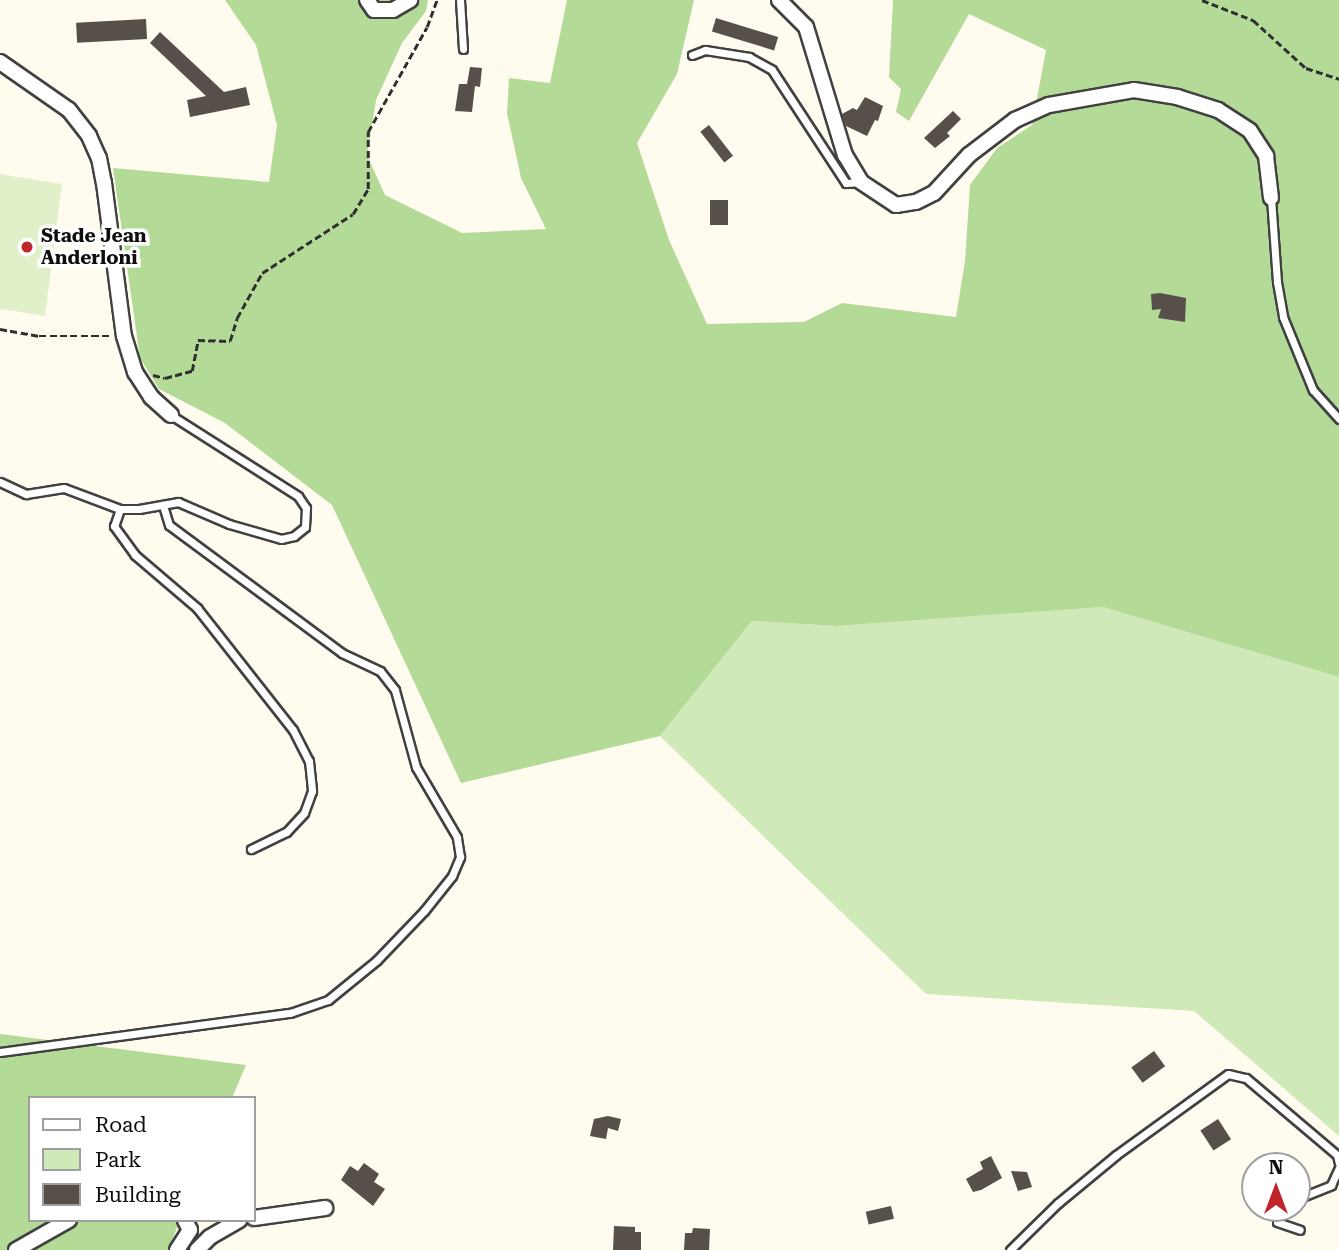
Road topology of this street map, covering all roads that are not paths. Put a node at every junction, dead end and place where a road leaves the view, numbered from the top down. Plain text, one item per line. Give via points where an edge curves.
1 (367, 0) edge
2 (410, 0) edge
3 (460, 0) edge
4 (779, 0) edge
5 (463, 49) dead end
6 (692, 55) dead end
7 (0, 62) edge
8 (861, 182) junction
9 (1271, 198) joint
10 (171, 415) joint
11 (1339, 419) edge
12 (0, 482) edge
13 (163, 505) junction
14 (120, 509) junction
15 (251, 849) dead end
16 (0, 1052) edge
17 (1339, 1166) edge
18 (1311, 1193) edge
19 (325, 1208) dead end
20 (256, 1218) edge
21 (65, 1222) edge
22 (186, 1222) edge
23 (236, 1222) edge
24 (1277, 1222) edge
25 (1300, 1230) dead end
26 (16, 1250) edge
27 (177, 1250) edge
28 (197, 1250) edge
29 (1010, 1250) edge

1 - 2 street via 374,10 393,10
3 - 5 lane
4 - 8 street via 806,27 832,121
6 - 8 lane via 705,50 749,57 772,70 846,183
7 - 10 street via 69,110 89,136 99,158 124,336 134,368 151,397
8 - 9 street via 896,205 916,202 934,193 969,155 1015,120 1049,105 1135,90 1218,110 1250,131 1266,156
9 - 11 lane via 1283,317 1314,390
10 - 13 lane via 298,496 306,518 304,527 281,539 178,502
12 - 14 lane via 26,494 64,488
13 - 14 lane
13 - 16 lane via 169,525 342,653 380,671 388,680 395,690 416,767 457,837 460,857 452,876 424,911 377,960 328,1000 290,1013
14 - 15 lane via 114,527 135,555 197,608 293,730 309,761 312,791 304,813 286,832
17 - 18 lane via 1331,1185
17 - 29 lane via 1337,1155 1247,1078 1228,1074 1116,1155
19 - 20 street
21 - 26 street
22 - 27 street via 188,1237
23 - 28 street
24 - 25 lane

